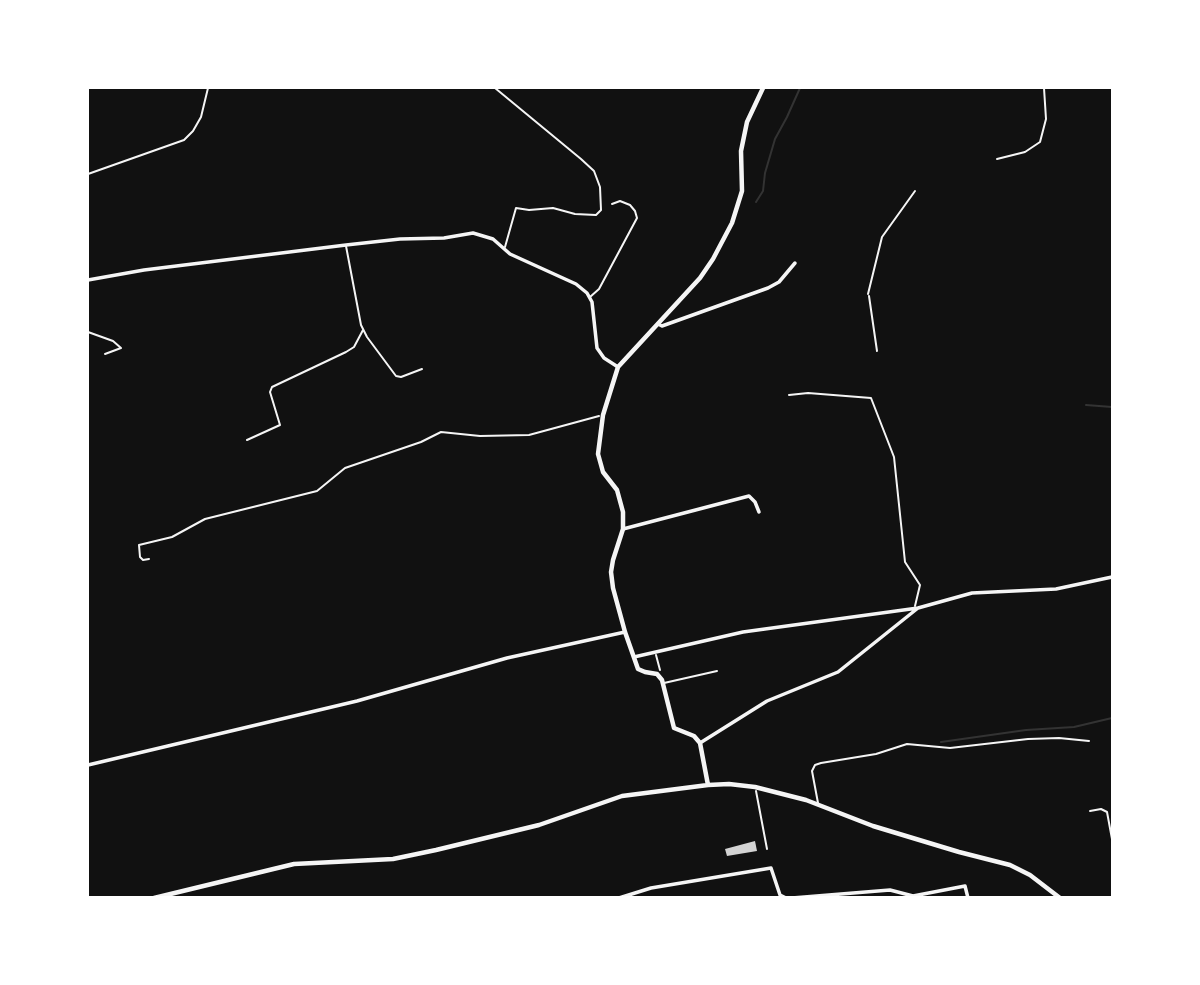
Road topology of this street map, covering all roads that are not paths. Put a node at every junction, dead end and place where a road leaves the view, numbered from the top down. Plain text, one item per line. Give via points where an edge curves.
1 (495, 88) edge
2 (763, 88) edge
3 (1044, 88) edge
4 (997, 159) dead end
5 (612, 204) dead end
6 (346, 245) junction
7 (504, 249) junction
8 (796, 263) dead end
9 (88, 280) edge
10 (590, 297) junction
11 (656, 323) junction
12 (363, 330) junction
13 (88, 332) edge
14 (105, 354) dead end
15 (618, 367) junction
16 (422, 369) dead end
17 (789, 395) dead end
18 (247, 440) dead end
19 (759, 512) dead end
20 (624, 528) junction
21 (1112, 577) edge
22 (916, 608) junction
23 (625, 632) junction
24 (634, 657) junction
25 (718, 671) dead end
26 (661, 680) junction
27 (1089, 741) dead end
28 (700, 743) junction
29 (88, 765) edge
30 (708, 785) junction
31 (818, 803) junction
32 (1090, 811) dead end
33 (1112, 839) edge
34 (154, 898) edge
35 (619, 898) edge
36 (786, 898) edge
37 (792, 898) edge
38 (968, 898) edge
39 (1060, 898) edge

1 - 7 lane via 581,159 600,187 601,210 596,215 516,208
2 - 11 street via 747,122 741,191 732,223 706,270
3 - 4 lane via 1046,119 1040,142 1025,152
5 - 10 lane via 630,205 637,218 599,289
6 - 7 street via 473,233 493,239
6 - 9 street
6 - 12 lane
7 - 10 street via 576,284
8 - 11 street via 768,288 662,326
10 - 15 street via 597,348
11 - 15 street
12 - 16 lane via 396,376
12 - 18 lane via 346,352 273,386 270,392 280,425
13 - 14 lane via 121,348
15 - 20 street via 603,415 598,460 619,494
17 - 22 lane via 872,398 894,457 905,562 920,585
19 - 20 street via 749,496
20 - 23 street via 611,572
21 - 22 street via 1056,589 972,593
22 - 24 street via 743,632
22 - 28 street via 838,672 767,701
23 - 24 street
23 - 29 street
24 - 26 street via 640,670 655,673
25 - 26 lane
26 - 28 street via 674,728
27 - 31 lane via 1028,739 950,748 906,744 821,763 812,771
28 - 30 street
30 - 31 street via 755,787
30 - 34 street via 612,798 529,828 393,859 294,864
31 - 39 street via 873,826 1010,865
32 - 33 lane via 1107,812
35 - 36 street via 647,888 771,868 780,895
37 - 38 street via 890,890 911,896 965,886

